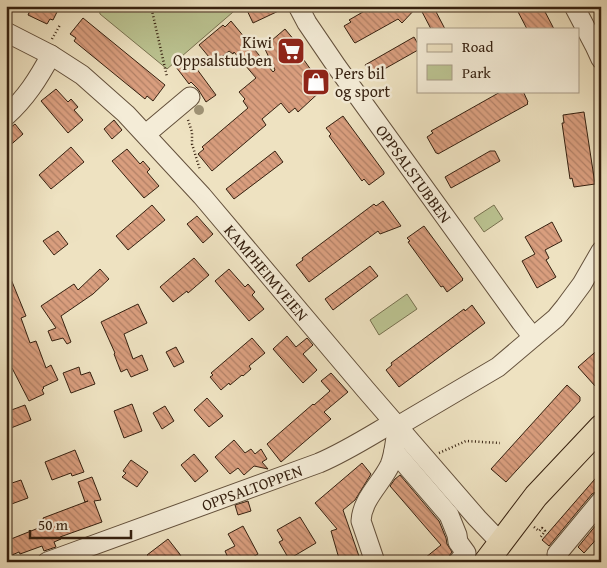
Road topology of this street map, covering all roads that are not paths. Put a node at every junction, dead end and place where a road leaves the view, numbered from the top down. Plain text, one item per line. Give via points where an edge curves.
1 (298, 6) edge
2 (574, 6) edge
3 (6, 32) edge
4 (51, 55) junction
5 (601, 59) edge
6 (184, 102) road end
7 (6, 116) edge
8 (146, 134) junction
9 (601, 251) edge
10 (533, 337) junction
11 (396, 424) junction
12 (601, 427) edge
13 (394, 451) junction
14 (601, 501) edge
15 (500, 542) junction
16 (557, 554) dead end
17 (47, 562) edge
18 (375, 562) edge
19 (458, 562) edge
20 (486, 562) edge

1 - 10 street, OPPSALSTUBBEN via 337,67
2 - 5 street
3 - 4 street, KAMPHEIMVEIEN
4 - 7 street via 38,80
4 - 8 street, KAMPHEIMVEIEN via 82,75
6 - 8 street
8 - 11 street, KAMPHEIMVEIEN
9 - 10 street, OPPSALTOPPEN via 566,307
10 - 11 street, OPPSALTOPPEN via 498,367
11 - 13 street
11 - 15 street, KAMPHEIMVEIEN
11 - 17 street, OPPSALTOPPEN via 319,463
12 - 15 main road via 541,490
13 - 18 street via 390,465 361,515
13 - 19 street via 449,515 458,542 466,553
14 - 16 street
15 - 20 main road

